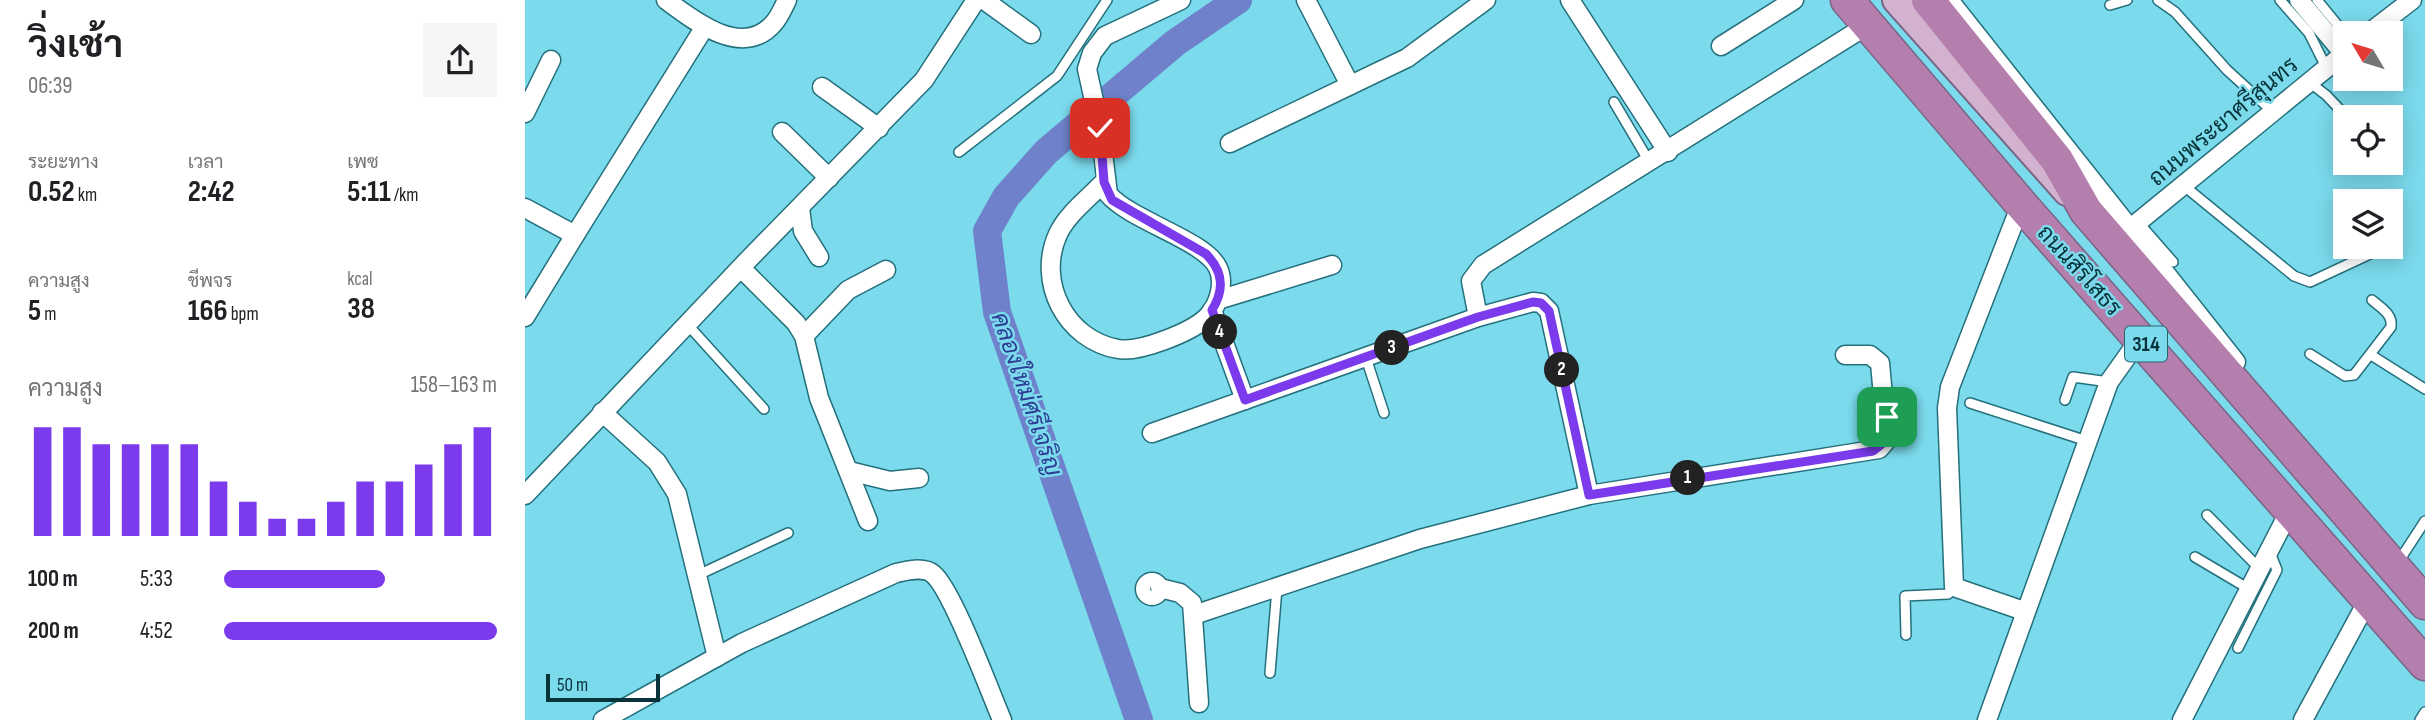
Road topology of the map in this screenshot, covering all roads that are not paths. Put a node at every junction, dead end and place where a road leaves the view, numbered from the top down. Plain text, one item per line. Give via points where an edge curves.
1 (666, 0) edge
2 (787, 0) edge
3 (976, 0) edge
4 (984, 0) edge
5 (1107, 0) edge
6 (1181, 0) edge
7 (1306, 0) edge
8 (1486, 0) edge
9 (1570, 0) edge
10 (1794, 0) edge
11 (1847, 0) edge
12 (1896, 0) edge
13 (1928, 0) edge
14 (1949, 0) edge
15 (2127, 0) edge
16 (2158, 0) edge
17 (2280, 0) edge
18 (2299, 0) edge
19 (2317, 0) edge
20 (2406, 2) edge
21 (2111, 5) dead end
22 (2334, 21) edge
23 (2383, 21) edge
24 (1866, 26) junction
25 (704, 28) junction
26 (1031, 34) dead end
27 (2333, 39) edge
28 (1721, 46) dead end
29 (551, 60) dead end
30 (2333, 62) edge
31 (2326, 67) junction
32 (2308, 81) junction
33 (1350, 85) junction
34 (822, 87) dead end
35 (1614, 102) dead end
36 (2336, 105) edge
37 (2272, 111) junction
38 (525, 113) edge
39 (879, 128) junction
40 (782, 132) dead end
41 (1230, 143) dead end
42 (959, 152) dead end
43 (1668, 152) junction
44 (1650, 163) junction
45 (829, 178) junction
46 (1104, 182) junction
47 (2183, 185) junction
48 (2021, 204) junction
49 (525, 208) edge
50 (800, 208) junction
51 (2087, 211) junction
52 (2135, 225) junction
53 (575, 235) junction
54 (819, 257) dead end
55 (2359, 259) edge
56 (2173, 262) dead end
57 (1332, 265) dead end
58 (741, 268) junction
59 (885, 270) dead end
60 (2372, 300) dead end
61 (1215, 305) junction
62 (525, 317) edge
63 (1478, 317) junction
64 (687, 324) junction
65 (804, 336) junction
66 (2141, 337) junction
67 (2309, 354) dead end
68 (1845, 355) dead end
69 (2371, 355) junction
70 (1366, 358) junction
71 (2109, 383) junction
72 (2425, 389) edge
73 (1245, 400) junction
74 (2065, 400) dead end
75 (1970, 403) dead end
76 (764, 410) dead end
77 (602, 412) junction
78 (1384, 413) dead end
79 (1151, 433) dead end
80 (2087, 442) junction
81 (2295, 455) junction
82 (849, 471) junction
83 (919, 478) dead end
84 (525, 495) edge
85 (1589, 495) junction
86 (2290, 510) junction
87 (2207, 515) dead end
88 (868, 521) dead end
89 (2425, 521) edge
90 (788, 533) dead end
91 (2269, 550) junction
92 (2195, 557) dead end
93 (2260, 569) junction
94 (2394, 569) junction
95 (698, 575) junction
96 (1954, 587) junction
97 (1160, 588) dead end
98 (1277, 588) junction
99 (2249, 589) junction
100 (2368, 600) junction
101 (2425, 603) edge
102 (2024, 611) junction
103 (1194, 615) junction
104 (1906, 635) dead end
105 (2238, 648) dead end
106 (717, 657) junction
107 (2425, 664) edge
108 (1270, 674) dead end
109 (1199, 704) dead end
110 (2425, 712) edge
111 (603, 720) edge
112 (1002, 720) edge
113 (1987, 720) edge
114 (2182, 720) edge
115 (2303, 720) edge
116 (2420, 720) edge

1 - 25 street
2 - 25 street via 775,23 764,32 735,38
3 - 39 street via 924,80
4 - 26 street
5 - 42 lane via 1057,76
6 - 46 street via 1105,36 1092,53 1087,69 1100,128
7 - 33 street
8 - 33 street via 1407,58
9 - 43 street
10 - 28 street
11 - 24 highway, ถนนสิริโสธร
12 - 51 main road, ถนนสิริโสธร / 314
13 - 51 highway via 2057,160
14 - 52 street
15 - 21 lane
16 - 37 lane
17 - 31 lane via 2316,44
18 - 27 street
19 - 22 lane
20 - 23 street
24 - 43 street
24 - 48 highway, ถนนสิริโสธร / 314
25 - 53 street
29 - 38 street
30 - 31 street, ถนนพระยาศรีสุนทร
31 - 32 street, ถนนพระยาศรีสุนทร
32 - 36 lane
32 - 37 street, ถนนพระยาศรีสุนทร
33 - 41 street
34 - 39 street
35 - 44 lane
37 - 47 street, ถนนพระยาศรีสุนทร
39 - 45 street
40 - 45 street
43 - 44 street
44 - 63 street via 1483,265 1471,281
45 - 50 street
46 - 61 street via 1118,203 1212,260 1222,280
46 - 61 street via 1059,232 1053,251 1051,274 1066,318 1087,338 1118,349 1140,349 1207,318
47 - 52 street, ถนนพระยาศรีสุนทร
47 - 55 lane via 2294,276 2310,282
48 - 66 highway, ถนนสิริโสธร / 314
48 - 96 street via 1950,387
49 - 53 street
50 - 54 street via 803,231
50 - 58 street
51 - 81 highway, ถนนสิริโสธร / 314
52 - 56 lane
52 - 81 street via 2276,414
53 - 62 street
57 - 61 street
58 - 64 street
58 - 65 street
59 - 65 street via 848,290
60 - 69 lane via 2392,321
61 - 73 street
63 - 70 street
63 - 85 street via 1533,302 1549,311
64 - 76 lane
64 - 77 street
65 - 82 street via 819,398
66 - 71 street
66 - 86 highway, ถนนสิริโสธร / 314
67 - 69 lane via 2346,376 2354,375
68 - 85 street via 1870,355 1880,362 1887,440 1879,449
69 - 72 lane
70 - 73 street
70 - 78 lane
71 - 74 lane via 2073,377
71 - 80 street
73 - 79 street
75 - 80 lane
77 - 84 street
77 - 95 street via 657,463 677,494
80 - 102 street
81 - 94 highway, ถนนสิริโสธร / 314
82 - 83 street via 890,481
82 - 88 street
85 - 98 street via 1420,539
86 - 91 street
86 - 100 highway, ถนนสิริโสธร / 314
87 - 93 lane
89 - 94 lane
90 - 95 lane
91 - 93 street
91 - 105 lane via 2277,570
92 - 99 lane
93 - 99 street
94 - 101 highway, ถนนสิริโสธร / 314
95 - 106 street
96 - 102 street
96 - 104 lane via 1948,594 1905,596
97 - 103 street via 1189,598
98 - 103 street
98 - 108 lane
99 - 114 street
100 - 107 highway, ถนนสิริโสธร / 314
100 - 115 street
102 - 113 street
103 - 109 street
106 - 111 street
106 - 112 street via 896,573 919,569 932,573 949,598
110 - 116 lane

